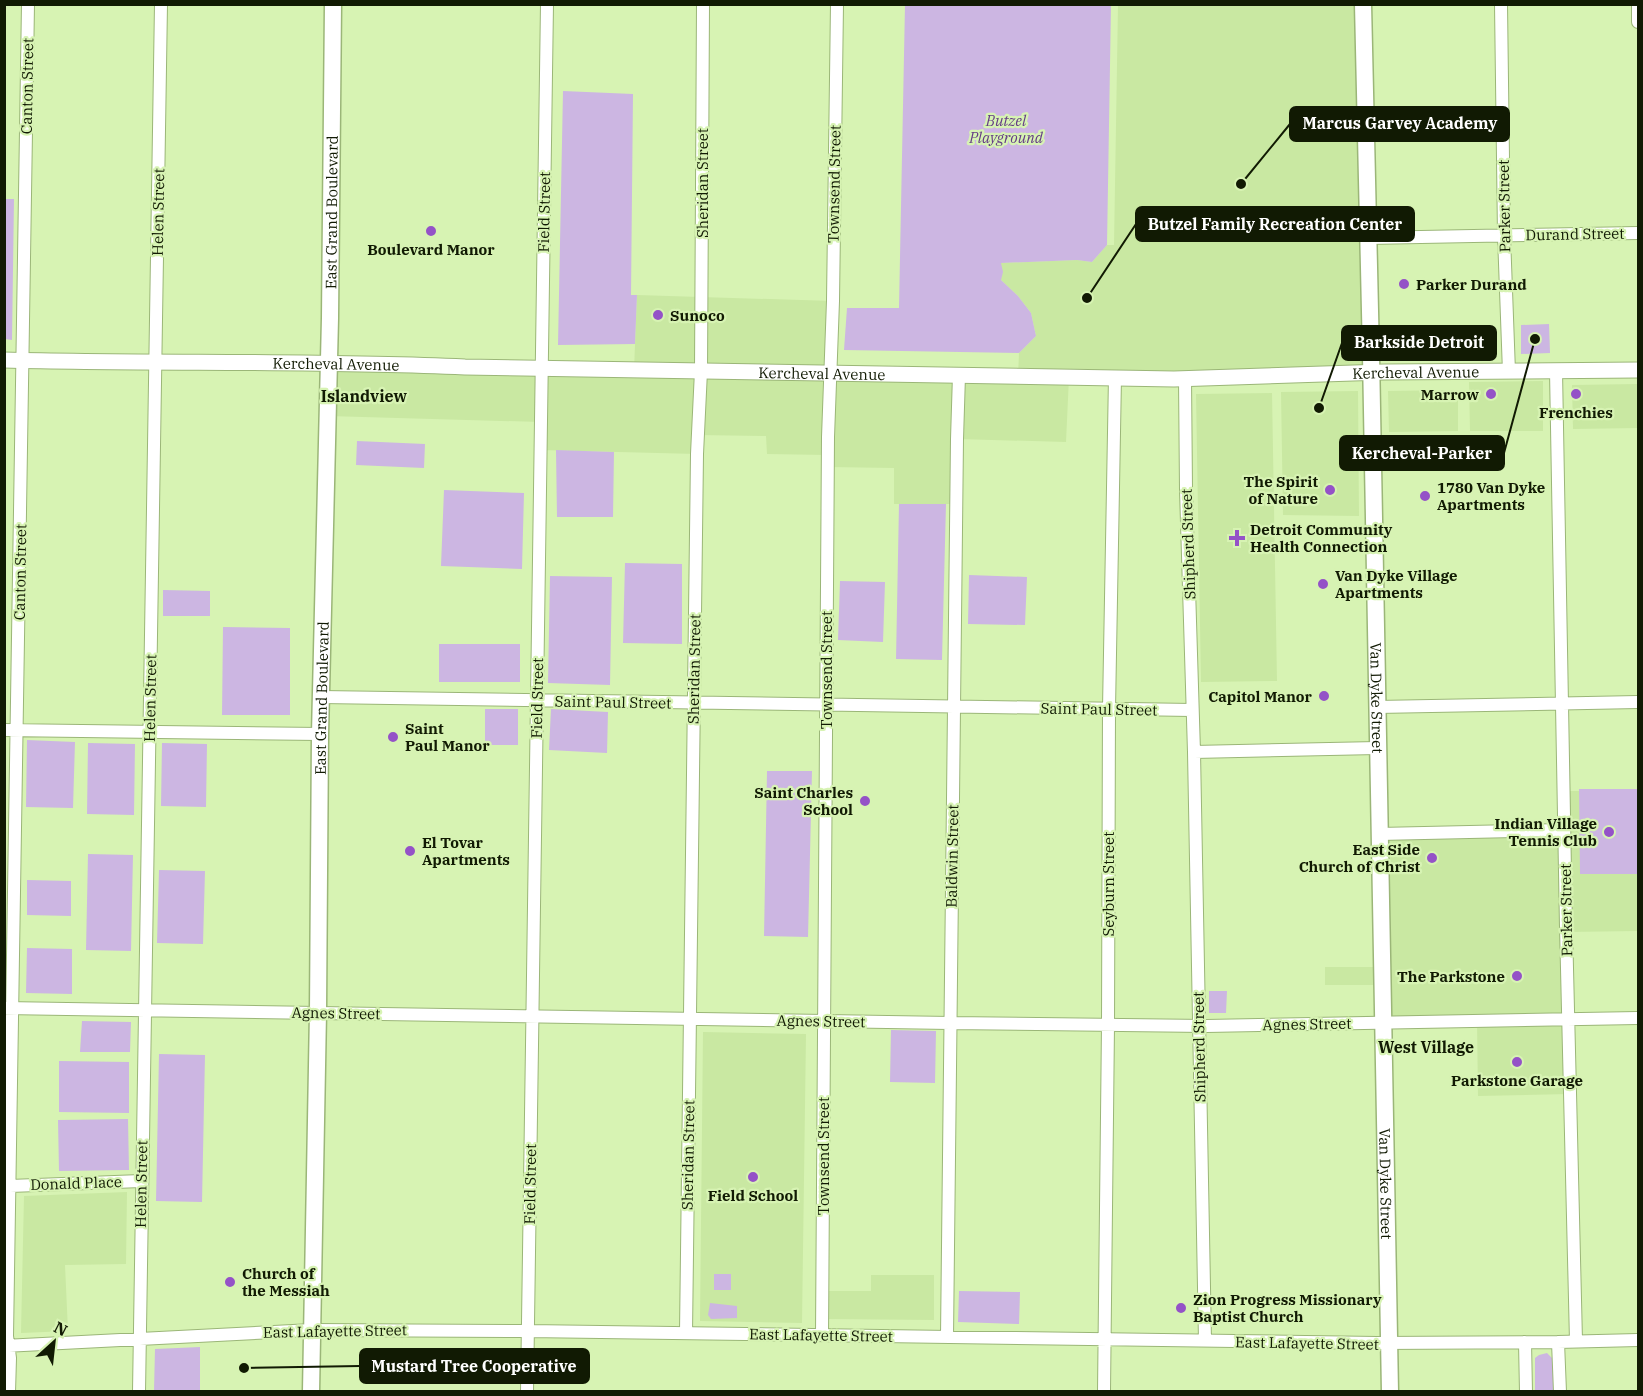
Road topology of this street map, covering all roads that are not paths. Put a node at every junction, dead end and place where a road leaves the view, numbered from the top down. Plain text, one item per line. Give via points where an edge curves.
1 (28, 4) edge
2 (161, 4) edge
3 (333, 4) edge
4 (547, 4) edge
5 (703, 4) edge
6 (837, 4) edge
7 (1363, 4) edge
8 (1501, 4) edge
9 (1638, 4) edge
10 (1638, 22) edge
11 (1638, 233) edge
12 (1504, 236) junction
13 (1368, 238) junction
14 (4, 360) edge
15 (23, 360) junction
16 (156, 362) junction
17 (328, 363) junction
18 (542, 368) junction
19 (1638, 370) edge
20 (700, 371) junction
21 (1556, 371) junction
22 (1371, 372) junction
23 (1509, 372) junction
24 (830, 373) junction
25 (959, 375) junction
26 (1114, 377) junction
27 (1185, 378) junction
28 (321, 697) junction
29 (537, 700) junction
30 (1638, 702) edge
31 (694, 703) junction
32 (1561, 703) junction
33 (826, 705) junction
34 (954, 706) junction
35 (1377, 707) junction
36 (1109, 709) junction
37 (1192, 710) junction
38 (11, 730) edge
39 (149, 732) junction
40 (320, 734) junction
41 (1377, 748) junction
42 (1194, 752) junction
43 (1564, 830) junction
44 (1379, 834) junction
45 (9, 1008) edge
46 (144, 1010) junction
47 (318, 1012) junction
48 (532, 1016) junction
49 (1638, 1018) edge
50 (690, 1019) junction
51 (1569, 1020) junction
52 (824, 1021) junction
53 (950, 1023) junction
54 (1383, 1023) junction
55 (1108, 1025) junction
56 (1199, 1026) junction
57 (141, 1181) junction
58 (10, 1186) junction
59 (312, 1330) junction
60 (528, 1331) junction
61 (686, 1333) junction
62 (822, 1335) junction
63 (947, 1337) junction
64 (140, 1339) junction
65 (1104, 1340) junction
66 (1638, 1340) edge
67 (1204, 1341) junction
68 (1576, 1341) junction
69 (1525, 1342) junction
70 (1558, 1342) junction
71 (1389, 1344) junction
72 (7, 1346) edge
73 (9, 1392) edge
74 (139, 1392) edge
75 (311, 1392) edge
76 (527, 1392) edge
77 (1104, 1392) edge
78 (1390, 1392) edge
79 (1526, 1392) edge
80 (1560, 1392) edge

1 - 15 street, Canton Street
2 - 16 street, Helen Street
3 - 17 main road, East Grand Boulevard
4 - 18 street, Field Street
5 - 20 street, Sheridan Street
6 - 24 street, Townsend Street
7 - 13 main road, Van Dyke Street
8 - 12 street, Parker Street
9 - 10 street
11 - 12 street, Durand Street
12 - 13 street, Durand Street
12 - 23 street, Parker Street
13 - 22 main road, Van Dyke Street
14 - 15 street, Kercheval Avenue
15 - 16 street, Kercheval Avenue
15 - 38 street, Canton Street
16 - 17 street, Kercheval Avenue
16 - 39 street, Helen Street
17 - 18 street, Kercheval Avenue
17 - 28 main road, East Grand Boulevard
18 - 20 street, Kercheval Avenue
18 - 29 street, Field Street
19 - 21 street, Kercheval Avenue
20 - 24 street, Kercheval Avenue
20 - 31 street, Sheridan Street
21 - 23 street, Kercheval Avenue
21 - 32 street, Parker Street
22 - 23 street, Kercheval Avenue
22 - 27 street, Kercheval Avenue
22 - 35 main road, Van Dyke Street
24 - 25 street, Kercheval Avenue
24 - 33 street, Townsend Street
25 - 26 street, Kercheval Avenue
25 - 34 street, Baldwin Street
26 - 27 street, Kercheval Avenue
26 - 36 street, Seyburn Street
27 - 37 street, Shipherd Street
28 - 29 street, Saint Paul Street
28 - 40 main road, East Grand Boulevard
29 - 31 street, Saint Paul Street
29 - 48 street, Field Street
30 - 32 street
31 - 33 street, Saint Paul Street
31 - 50 street, Sheridan Street
32 - 35 street
32 - 43 street, Parker Street
33 - 34 street, Saint Paul Street
33 - 52 street, Townsend Street
34 - 36 street, Saint Paul Street
34 - 53 street, Baldwin Street
35 - 41 main road, Van Dyke Street
36 - 37 street, Saint Paul Street
36 - 55 street, Seyburn Street
37 - 42 street, Shipherd Street
38 - 39 street
38 - 45 street, Canton Street
39 - 40 street
39 - 46 street, Helen Street
40 - 47 main road, East Grand Boulevard
41 - 42 street
41 - 44 main road, Van Dyke Street
42 - 56 street, Shipherd Street
43 - 44 street
43 - 51 street, Parker Street
44 - 54 main road, Van Dyke Street
45 - 46 street, Agnes Street
45 - 58 street, Canton Street
46 - 47 street, Agnes Street
46 - 57 street, Helen Street
47 - 48 street, Agnes Street
47 - 59 main road, East Grand Boulevard
48 - 50 street, Agnes Street
48 - 60 street, Field Street
49 - 51 street, Agnes Street
50 - 52 street, Agnes Street
50 - 61 street, Sheridan Street
51 - 54 street, Agnes Street
51 - 68 street, Parker Street
52 - 53 street, Agnes Street
52 - 62 street, Townsend Street
53 - 55 street, Agnes Street
53 - 63 street, Baldwin Street
54 - 56 street, Agnes Street
54 - 71 main road, Van Dyke Street
55 - 56 street, Agnes Street
55 - 65 street, Seyburn Street
56 - 67 street, Shipherd Street
57 - 58 street, Donald Place
57 - 64 street, Helen Street
58 - 72 street, Canton Street
59 - 60 street, East Lafayette Street
59 - 64 street, East Lafayette Street
59 - 75 main road, East Grand Boulevard
60 - 61 street, East Lafayette Street
60 - 76 street, Field Street
61 - 62 street, East Lafayette Street
62 - 63 street, East Lafayette Street
63 - 65 street, East Lafayette Street
64 - 72 street, East Lafayette Street
64 - 74 street, Helen Street
65 - 67 street, East Lafayette Street
65 - 77 street, Seyburn Street
66 - 68 street, East Lafayette Street
67 - 71 street, East Lafayette Street
68 - 70 street, East Lafayette Street
69 - 70 street, East Lafayette Street
69 - 71 street, East Lafayette Street
69 - 79 street
70 - 80 street
71 - 78 main road, Van Dyke Street
72 - 73 street, Canton Street

